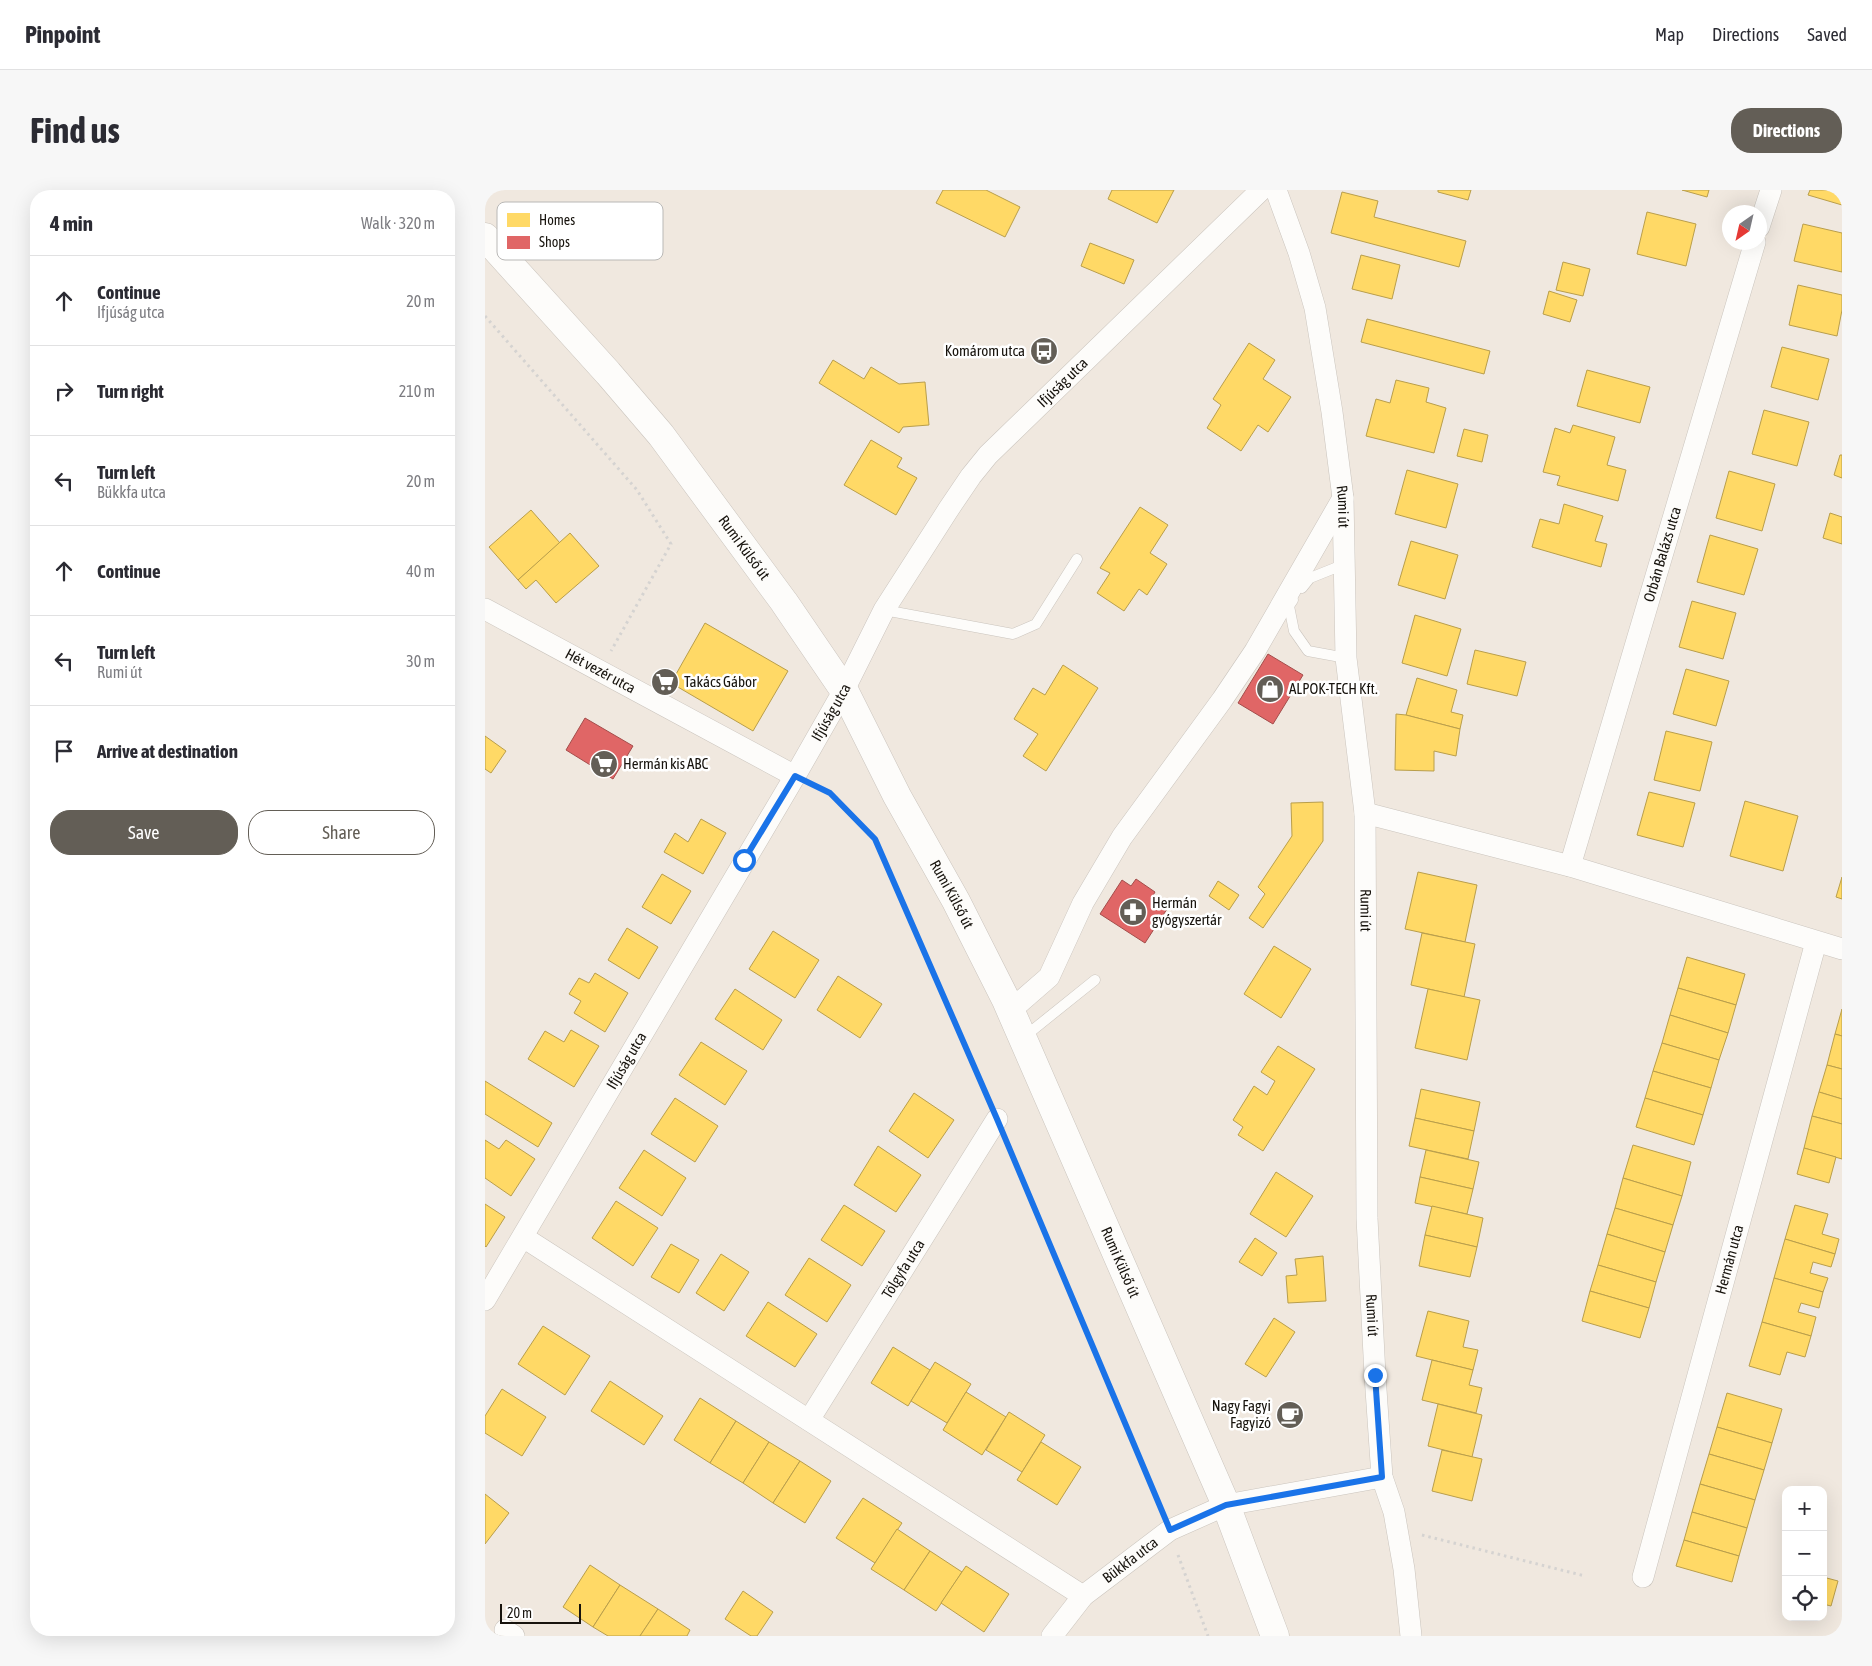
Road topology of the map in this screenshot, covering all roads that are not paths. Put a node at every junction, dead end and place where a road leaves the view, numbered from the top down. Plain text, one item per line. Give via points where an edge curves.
1 (1261, 190) edge
2 (1276, 190) edge
3 (1771, 190) edge
4 (1766, 205) edge
5 (485, 237) edge
6 (497, 250) edge
7 (1753, 250) edge
8 (506, 260) edge
9 (1343, 498) junction
10 (1077, 559) dead end
11 (1346, 564) junction
12 (485, 609) edge
13 (884, 610) junction
14 (1346, 658) junction
15 (843, 690) junction
16 (795, 776) junction
17 (1365, 813) junction
18 (1570, 866) junction
19 (1816, 942) junction
20 (1842, 949) edge
21 (1095, 980) dead end
22 (1011, 1010) junction
23 (1023, 1037) junction
24 (997, 1119) road end
25 (523, 1237) junction
26 (485, 1300) edge
27 (809, 1420) junction
28 (1382, 1477) junction
29 (1226, 1505) junction
30 (1643, 1577) dead end
31 (1083, 1596) junction
32 (1051, 1636) edge
33 (1275, 1636) edge
34 (1411, 1636) edge

1 - 13 street, Ifjúság utca via 988,455 948,510
2 - 9 street, Rumi út via 1315,308
3 - 4 street
5 - 6 street, Rumi Külső út
7 - 18 street, Orbán Balázs utca
8 - 15 street, Rumi Külső út via 661,435 784,602
9 - 11 street, Rumi út
9 - 22 street via 1255,651 1122,837 1083,903 1049,977
10 - 13 lane via 1036,624 1013,634
11 - 14 street, Rumi út
11 - 14 lane via 1309,578 1289,606 1294,631 1308,651
12 - 16 street, Hét vezér utca
13 - 15 street, Ifjúság utca
14 - 17 street, Rumi út
15 - 16 street, Ifjúság utca
15 - 22 street, Rumi Külső út via 897,796 957,901
16 - 25 street, Ifjúság utca
17 - 18 street
17 - 28 street, Rumi út via 1367,1218
18 - 19 street
19 - 20 street
19 - 30 street, Hermán utca
21 - 23 lane
22 - 23 street, Rumi Külső út
23 - 29 street, Rumi Külső út
24 - 27 street, Tölgyfa utca
25 - 26 street, Ifjúság utca
25 - 27 street
27 - 31 street
28 - 29 street, Bükkfa utca
28 - 34 street, Rumi út via 1395,1512
29 - 31 street, Bükkfa utca via 1170,1530
29 - 33 street, Rumi Külső út
31 - 32 street, Bükkfa utca

